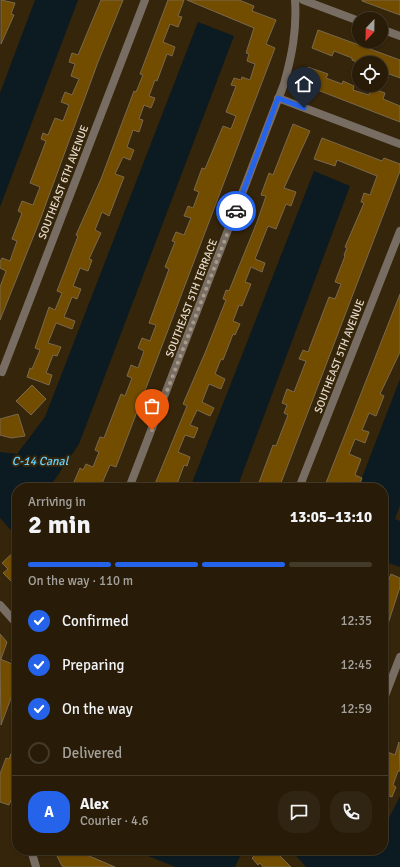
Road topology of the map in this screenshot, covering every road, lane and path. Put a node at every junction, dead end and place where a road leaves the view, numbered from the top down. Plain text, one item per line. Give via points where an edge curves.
1 (145, 0) edge
2 (295, 0) edge
3 (303, 0) edge
4 (352, 18) edge
5 (388, 32) edge
6 (400, 36) edge
7 (278, 98) junction
8 (400, 144) edge
9 (400, 231) edge
10 (2, 372) dead end
11 (132, 483) edge
12 (301, 483) edge
13 (0, 605) edge
14 (12, 618) edge
15 (400, 657) edge
16 (388, 688) edge
17 (32, 855) edge
18 (36, 867) edge

1 - 10 street, SOUTHEAST 6TH AVENUE
2 - 7 street, SOUTHEAST 5TH TERRACE via 295,40
3 - 4 street
5 - 6 street
7 - 8 street
7 - 11 street, SOUTHEAST 5TH TERRACE
9 - 12 street, SOUTHEAST 5TH AVENUE
13 - 14 street
15 - 16 street
17 - 18 street

